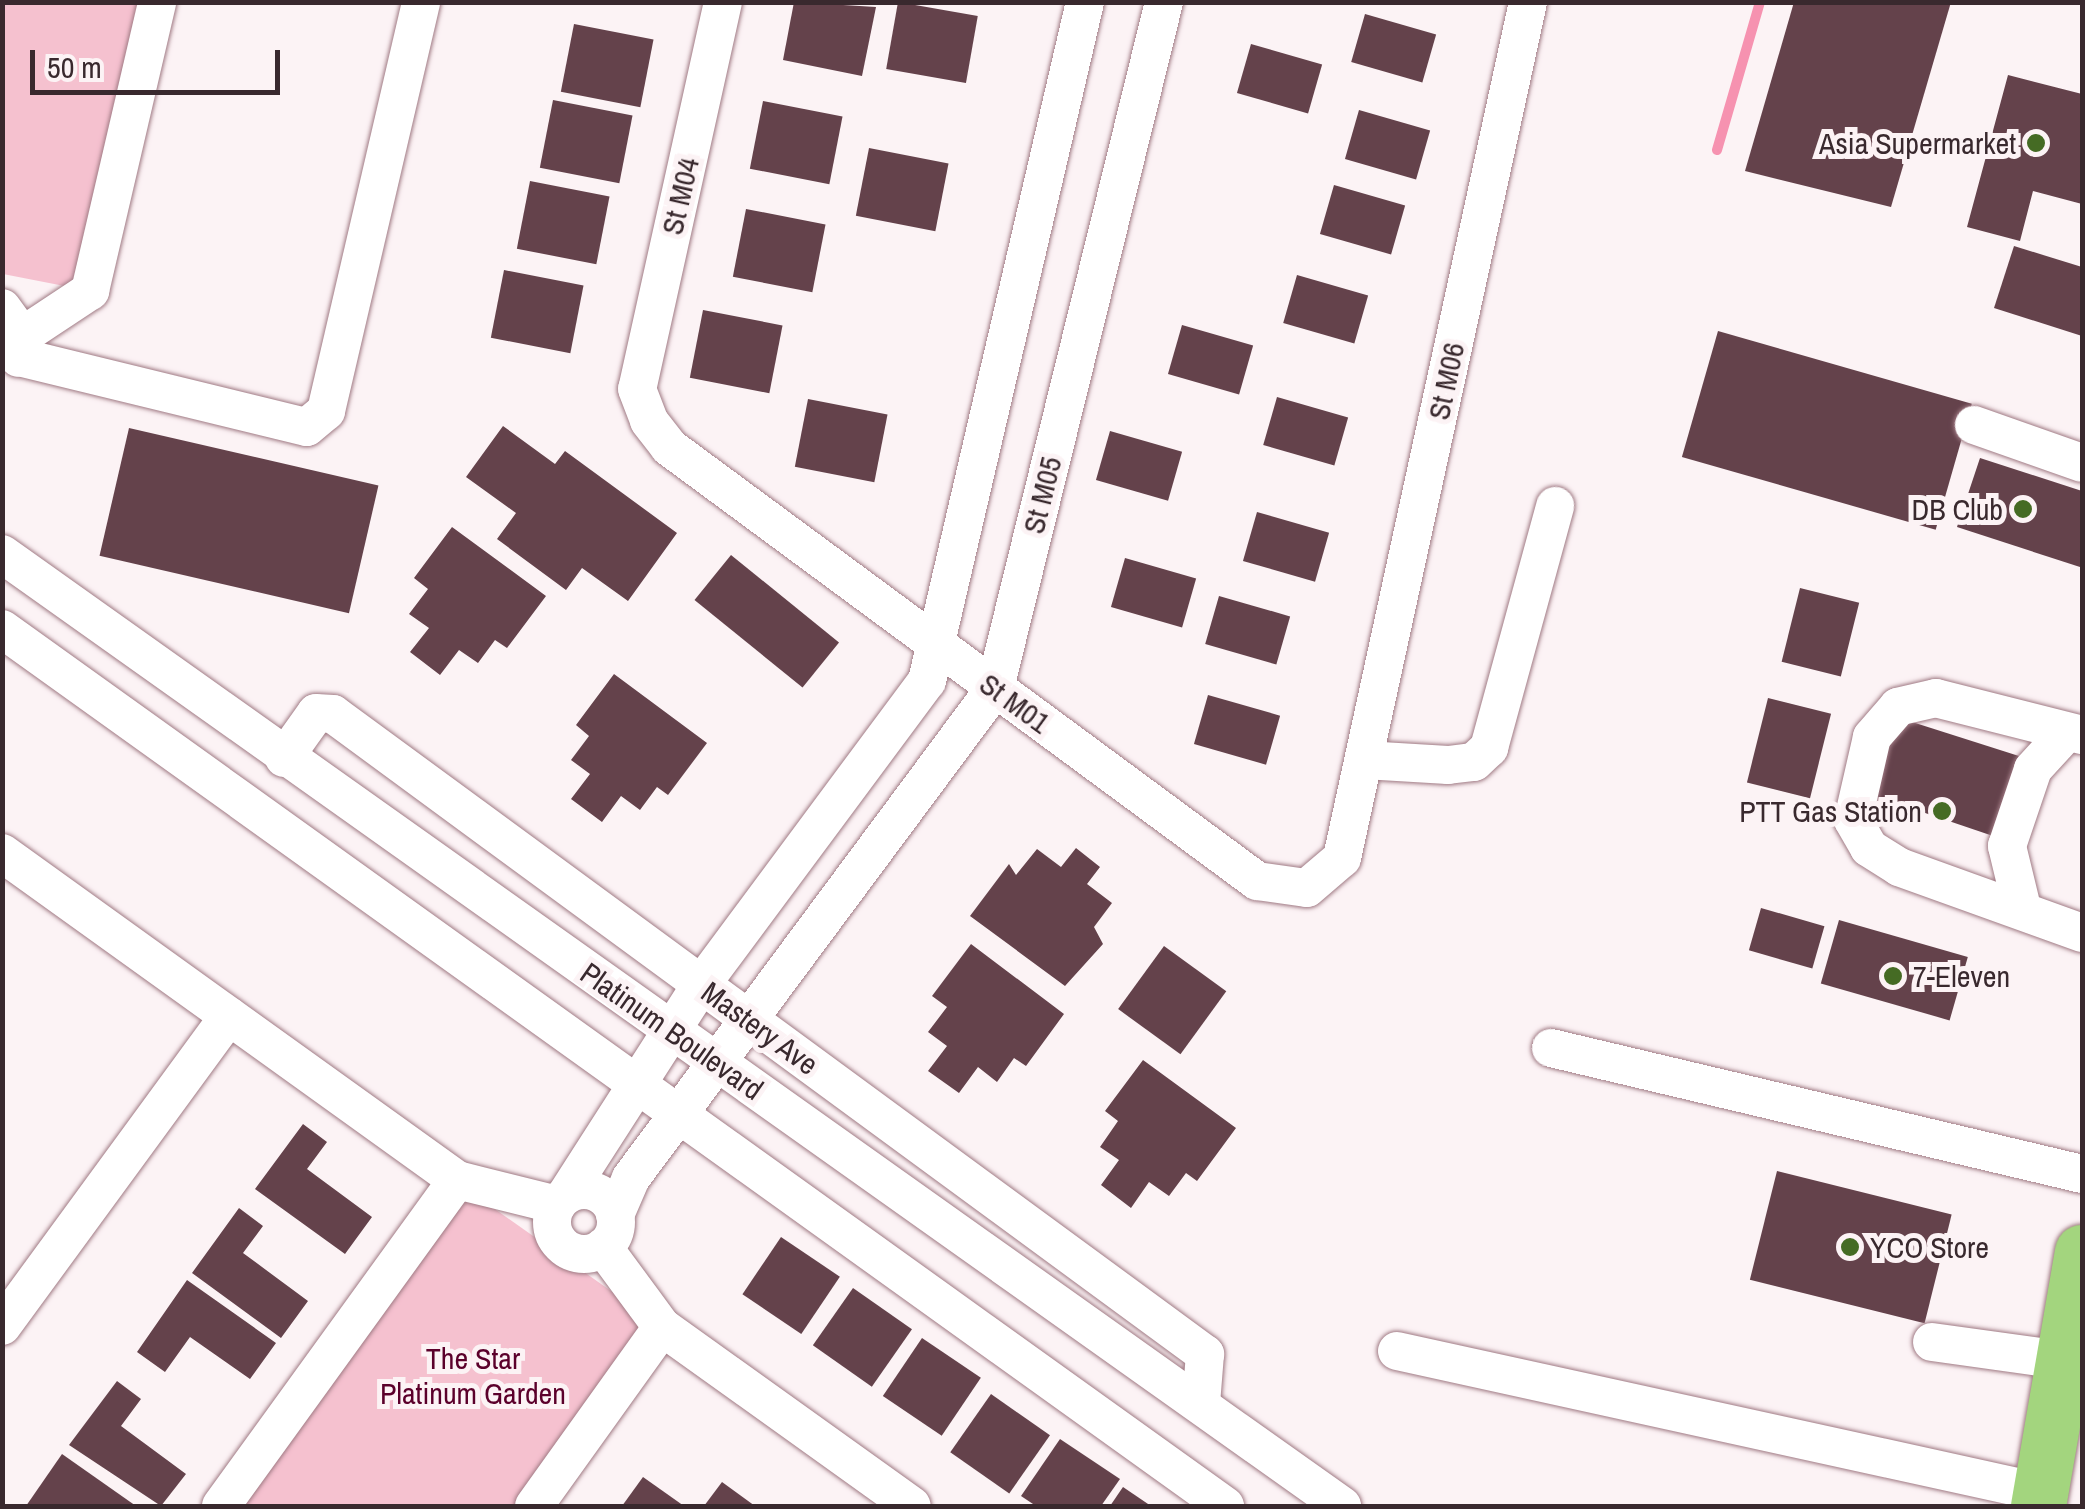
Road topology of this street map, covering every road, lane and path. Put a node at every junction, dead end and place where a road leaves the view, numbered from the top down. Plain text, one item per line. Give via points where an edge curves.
1 (157, 2) edge
2 (421, 2) edge
3 (724, 2) edge
4 (1085, 2) edge
5 (1164, 2) edge
6 (1528, 2) edge
7 (12, 344) edge
8 (637, 389) joint
9 (1974, 425) dead end
10 (2082, 463) edge
11 (1555, 506) dead end
12 (2, 554) edge
13 (2, 629) edge
14 (936, 644) junction
15 (995, 688) junction
16 (2074, 734) edge
17 (284, 758) junction
18 (1364, 760) junction
19 (812, 836) junction
20 (4, 858) edge
21 (859, 871) junction
22 (2021, 904) junction
23 (2082, 932) edge
24 (701, 985) junction
25 (229, 1016) junction
26 (749, 1019) junction
27 (671, 1030) junction
28 (1551, 1048) dead end
29 (720, 1064) junction
30 (640, 1086) junction
31 (679, 1114) junction
32 (2082, 1174) edge
33 (457, 1180) junction
34 (561, 1200) junction
35 (609, 1231) junction
36 (2082, 1252) edge
37 (2, 1326) edge
38 (662, 1327) junction
39 (1932, 1342) dead end
40 (1397, 1351) dead end
41 (2062, 1360) junction
42 (1201, 1404) junction
43 (2039, 1499) edge
44 (221, 1506) edge
45 (534, 1506) edge
46 (912, 1506) edge
47 (1225, 1506) edge
48 (1342, 1506) edge

1 - 7 street via 90,291
2 - 7 street via 326,411 307,426
3 - 8 street, St M04
4 - 14 street
5 - 15 street, St M05
6 - 18 street, St M06
8 - 14 street, St M01 via 669,448
9 - 10 street
11 - 18 street via 1489,748 1474,762 1448,765
12 - 17 street, Platinum Boulevard
13 - 30 street, Platinum Boulevard
14 - 15 street, St M01
14 - 19 street via 927,681
15 - 18 street, St M01 via 1258,881 1307,888 1342,858
15 - 21 street, St M05
16 - 22 street via 2032,769 2007,846
16 - 22 street via 1936,698 1898,707 1872,737 1853,820 1869,848 1899,868
17 - 24 street, Mastery Ave via 316,713 333,714
17 - 27 street, Platinum Boulevard
19 - 21 street
19 - 24 street
20 - 25 street
21 - 26 street, St M05
22 - 23 street
24 - 26 street, Mastery Ave
24 - 27 street
25 - 33 street
25 - 37 street
26 - 29 street, St M05
26 - 42 street, Mastery Ave via 1205,1354
27 - 29 street, Platinum Boulevard
27 - 30 street
28 - 32 street
29 - 31 street, St M05
29 - 42 street, Platinum Boulevard
30 - 31 street, Platinum Boulevard
30 - 34 street
31 - 35 street, St M05
31 - 47 street, Platinum Boulevard
33 - 34 street
33 - 44 street
34 - 35 street via 590,1190
34 - 35 street via 558,1242 580,1254
35 - 38 street
36 - 41 highway
38 - 45 street
38 - 46 street
39 - 41 street
40 - 43 street
41 - 43 highway
42 - 48 street, Platinum Boulevard

